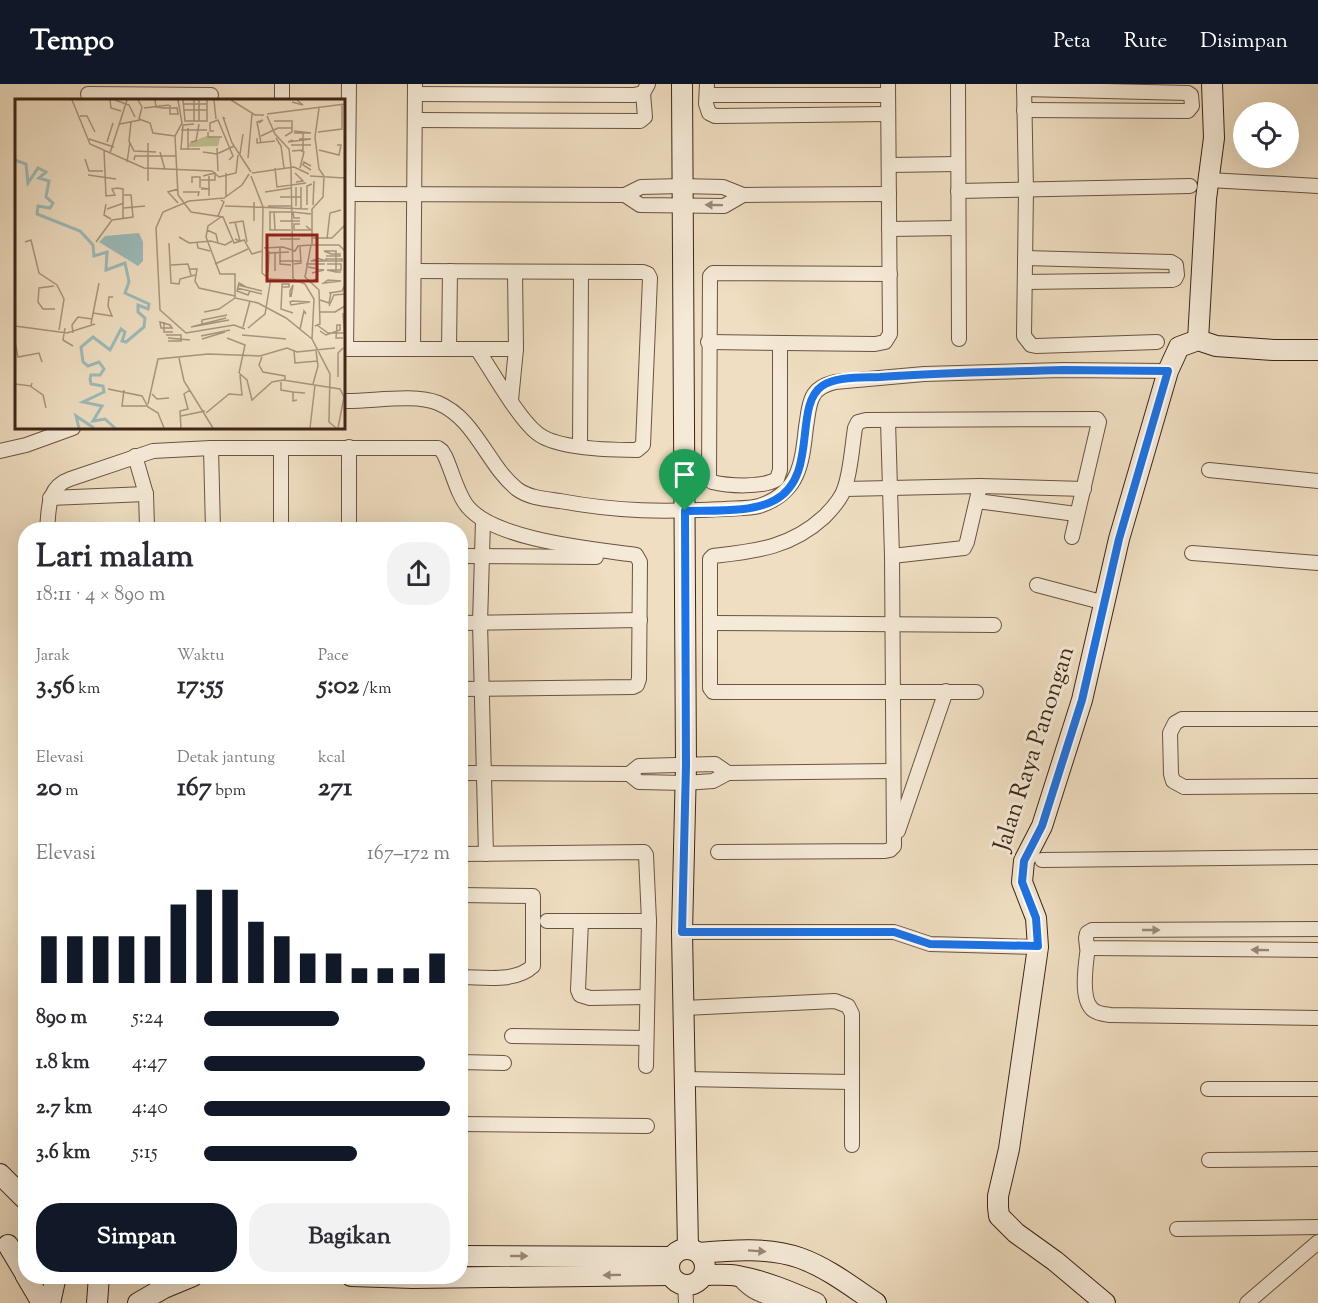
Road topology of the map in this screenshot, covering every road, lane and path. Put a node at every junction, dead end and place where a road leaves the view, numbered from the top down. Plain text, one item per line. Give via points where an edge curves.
1 (349, 84) edge
2 (682, 84) edge
3 (958, 84) edge
4 (1212, 84) edge
5 (1024, 86) edge
6 (415, 89) edge
7 (646, 89) edge
8 (888, 89) edge
9 (707, 90) edge
10 (88, 93) edge
11 (211, 93) edge
12 (1024, 110) junction
13 (888, 114) junction
14 (415, 120) junction
15 (346, 163) edge
16 (958, 164) junction
17 (889, 165) junction
18 (1199, 183) junction
19 (1318, 186) edge
20 (1026, 190) junction
21 (958, 191) junction
22 (348, 194) junction
23 (415, 194) junction
24 (889, 194) junction
25 (625, 195) junction
26 (676, 196) junction
27 (346, 228) edge
28 (958, 228) junction
29 (889, 229) junction
30 (1026, 258) junction
31 (414, 271) junction
32 (450, 271) junction
33 (515, 272) junction
34 (581, 272) junction
35 (890, 274) junction
36 (1025, 282) junction
37 (959, 339) dead end
38 (1198, 340) junction
39 (708, 342) junction
40 (1157, 342) dead end
41 (780, 343) junction
42 (345, 349) edge
43 (414, 349) junction
44 (449, 349) junction
45 (477, 349) junction
46 (516, 349) junction
47 (1318, 350) edge
48 (1168, 371) junction
49 (511, 400) junction
50 (345, 401) edge
51 (888, 421) junction
52 (70, 429) edge
53 (580, 446) junction
54 (349, 447) junction
55 (211, 448) junction
56 (281, 448) junction
57 (0, 452) edge
58 (135, 456) junction
59 (1209, 470) dead end
60 (1318, 481) edge
61 (980, 486) junction
62 (890, 488) junction
63 (845, 489) junction
64 (1084, 489) junction
65 (146, 494) junction
66 (50, 498) junction
67 (977, 501) junction
68 (676, 512) junction
69 (1076, 514) junction
70 (483, 521) junction
71 (48, 522) edge
72 (147, 522) edge
73 (213, 522) edge
74 (281, 522) edge
75 (349, 522) edge
76 (1072, 537) dead end
77 (1192, 553) dead end
78 (468, 556) edge
79 (483, 556) junction
80 (892, 556) junction
81 (638, 557) junction
82 (1318, 563) edge
83 (1037, 585) dead end
84 (1105, 603) junction
85 (640, 620) junction
86 (468, 623) edge
87 (480, 623) junction
88 (711, 623) junction
89 (892, 624) junction
90 (994, 625) dead end
91 (468, 689) edge
92 (482, 689) junction
93 (892, 691) junction
94 (946, 691) junction
95 (976, 692) dead end
96 (1318, 719) edge
97 (892, 771) junction
98 (468, 772) edge
99 (483, 772) junction
100 (629, 774) junction
101 (678, 774) junction
102 (1318, 786) edge
103 (894, 840) junction
104 (718, 852) dead end
105 (468, 854) edge
106 (486, 854) junction
107 (1318, 857) edge
108 (1042, 861) dead end
109 (468, 896) edge
110 (547, 921) dead end
111 (580, 921) junction
112 (649, 921) junction
113 (1318, 929) edge
114 (682, 932) junction
115 (1038, 946) junction
116 (1088, 948) junction
117 (1318, 950) edge
118 (468, 977) edge
119 (647, 997) junction
120 (684, 1008) junction
121 (1318, 1018) edge
122 (512, 1036) dead end
123 (646, 1038) junction
124 (468, 1062) edge
125 (504, 1062) dead end
126 (646, 1066) dead end
127 (685, 1079) junction
128 (851, 1082) junction
129 (1208, 1089) dead end
130 (1318, 1089) edge
131 (468, 1124) edge
132 (647, 1126) dead end
133 (852, 1145) dead end
134 (1318, 1159) edge
135 (1209, 1160) dead end
136 (0, 1174) edge
137 (18, 1192) edge
138 (1318, 1227) edge
139 (1177, 1229) dead end
140 (1318, 1242) edge
141 (468, 1257) edge
142 (683, 1270) edge
143 (736, 1275) junction
144 (468, 1276) edge
145 (31, 1284) edge
146 (55, 1284) edge
147 (98, 1284) edge
148 (174, 1284) edge
149 (42, 1303) edge
150 (50, 1303) edge
151 (97, 1303) edge
152 (138, 1303) edge
153 (783, 1303) edge
154 (816, 1303) edge
155 (876, 1303) edge
156 (1105, 1303) edge
157 (1246, 1303) edge

1 - 15 street
2 - 26 street
3 - 16 street
4 - 18 street via 1214,138
5 - 12 street
5 - 12 street via 1188,93 1192,106 1188,111
6 - 7 street via 634,95
6 - 14 street
7 - 14 street via 645,117 640,121
8 - 9 street
8 - 13 street
9 - 13 street via 709,113 715,116
10 - 11 street
12 - 20 street
13 - 17 street
14 - 23 street
15 - 22 street
16 - 17 street
16 - 21 street
17 - 24 street
18 - 19 street
18 - 20 street
18 - 38 street
20 - 21 street
20 - 30 street
21 - 28 street
22 - 23 street
22 - 27 street
23 - 25 street
23 - 31 street
24 - 26 street via 743,195 724,206
24 - 29 street
25 - 26 street via 648,187
25 - 26 street via 640,205
26 - 68 street
27 - 42 street
28 - 29 street
28 - 37 street
29 - 35 street
30 - 36 street
30 - 36 street via 1171,262 1176,265 1177,275 1172,280
31 - 32 street
31 - 43 street
32 - 33 street
32 - 44 street
33 - 34 street
33 - 46 street
34 - 53 street
34 - 53 street via 643,272 650,278 644,445 637,450
35 - 39 street via 713,273
35 - 41 street via 890,334 885,342
36 - 40 street via 1024,336 1031,345
38 - 47 street via 1216,346
38 - 48 street, Jalan Raya Panongan via 1179,347
39 - 41 street
39 - 41 street via 709,477 723,485 770,484 777,479
42 - 43 street
43 - 44 street
44 - 45 street
45 - 46 street
45 - 49 street
46 - 49 street
48 - 68 street via 924,374 835,381 813,395 803,459 787,490 776,500 755,507
48 - 84 street, Jalan Raya Panongan via 1119,539
49 - 53 street via 538,434 551,441
50 - 68 street via 420,399 450,409 476,435 500,471 519,491 532,496 599,508
51 - 62 street
51 - 63 street via 858,422
51 - 64 street via 1092,417 1099,422
52 - 57 street
54 - 56 street
54 - 70 street via 438,448 468,508
54 - 75 street
55 - 56 street
55 - 58 street via 153,451
55 - 73 street
56 - 74 street
58 - 65 street
58 - 66 street via 63,481
59 - 60 street
61 - 62 street
61 - 64 street
61 - 67 street
62 - 63 street
62 - 80 street
63 - 88 street via 832,509 810,530 760,551 710,559
64 - 69 street
65 - 66 street
65 - 72 street
66 - 71 street
67 - 69 street
67 - 80 street via 964,548
68 - 101 street
69 - 76 street
70 - 79 street
70 - 81 street via 554,544
77 - 82 street
78 - 79 street
79 - 81 street
79 - 87 street
80 - 89 street
81 - 85 street
83 - 84 street
84 - 115 street, Jalan Raya Panongan via 1069,741 1042,826 1024,861 1022,882 1036,918
85 - 87 street
85 - 92 street via 639,679 633,687
86 - 87 street
87 - 92 street
88 - 89 street
88 - 93 street via 713,692
89 - 90 street
89 - 93 street
91 - 92 street
92 - 99 street
93 - 94 street
93 - 97 street
94 - 95 street
94 - 103 street
96 - 102 street via 1182,719 1172,727 1170,743 1173,781 1184,787
97 - 101 street via 728,773 713,782
97 - 103 street
98 - 99 street
99 - 100 street
99 - 106 street
100 - 101 street via 648,783
100 - 101 street via 639,766 651,765
101 - 114 street
103 - 104 street via 894,846 885,851
105 - 106 street
106 - 112 street via 644,852
107 - 108 street
109 - 118 street via 533,896 533,966 516,976
110 - 111 street
111 - 112 street
111 - 119 street via 580,995
112 - 119 street
116 -> 113 street via 1087,933 1092,930
114 - 115 street via 894,932 930,944
114 - 120 street
115 - 156 street, Jalan Raya Panongan via 998,1196 999,1216
117 -> 116 street
116 - 121 street via 1086,993 1089,1005 1100,1013
119 - 123 street
120 - 127 street
120 - 128 street via 835,1001 848,1006 852,1014
122 - 123 street
123 - 126 street
124 - 125 street
127 - 128 street
127 - 142 street
128 - 133 street
129 - 130 street
131 - 132 street
134 - 135 street
136 - 137 street
138 - 139 street
140 - 157 street
141 -> 142 street
142 - 143 street via 697,1282 705,1275
142 -> 144 street
142 -> 155 street via 734,1250 779,1253 800,1258 834,1275
143 - 153 street via 754,1293
143 - 154 street
145 - 149 street
146 - 150 street
147 - 151 street
148 - 152 street

